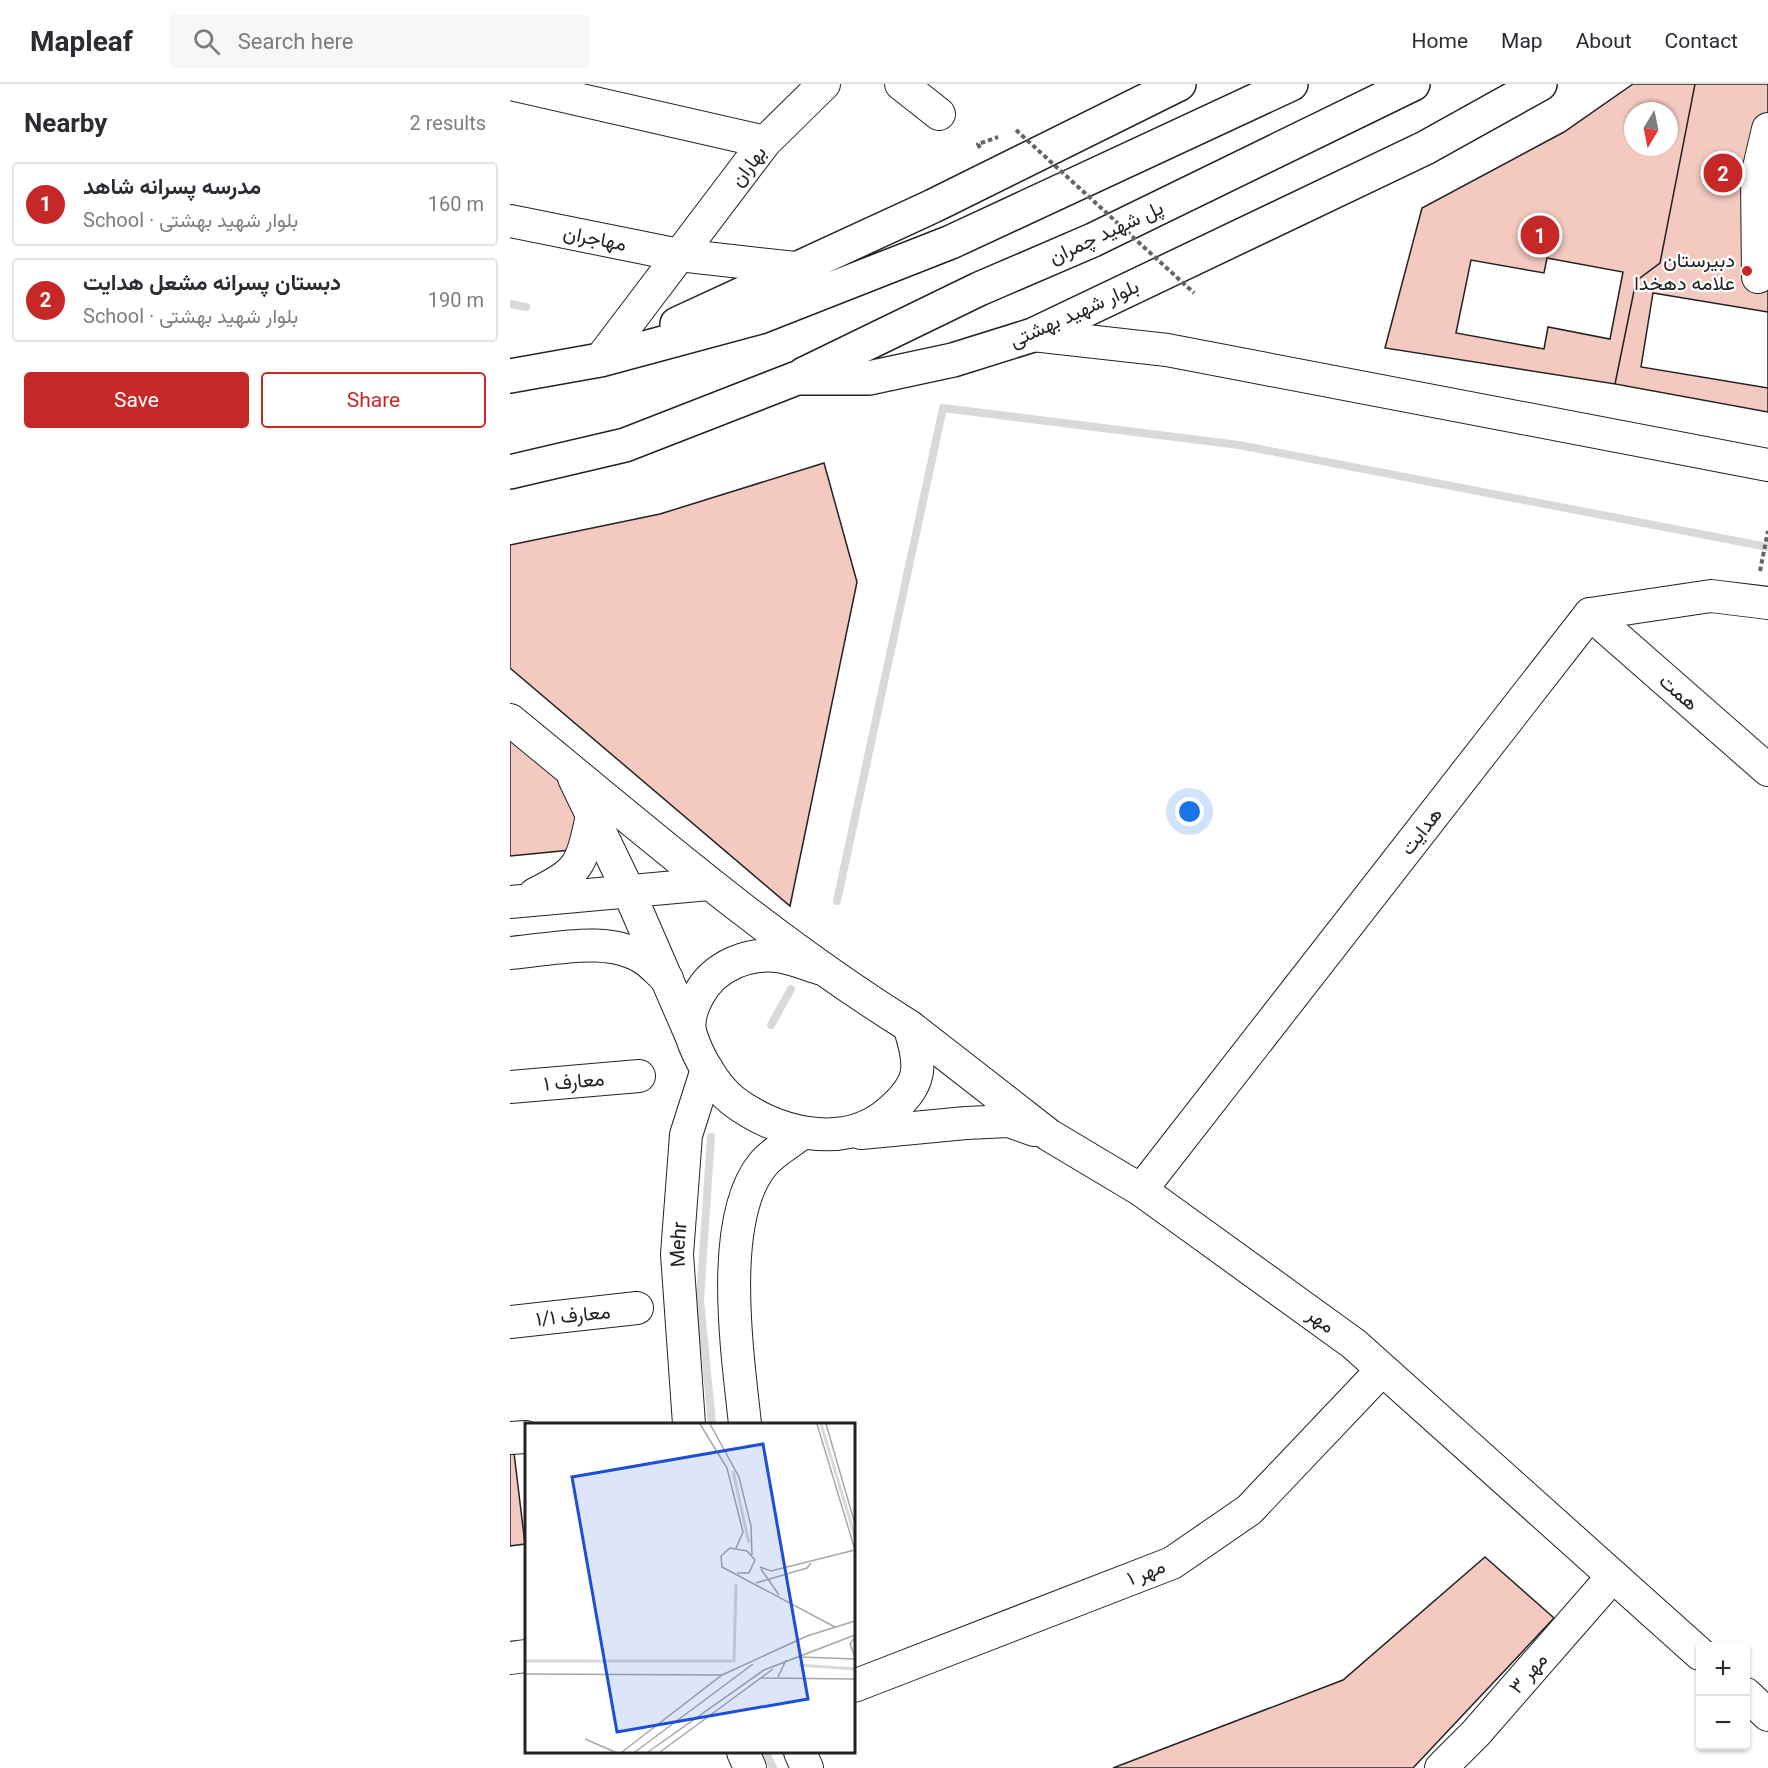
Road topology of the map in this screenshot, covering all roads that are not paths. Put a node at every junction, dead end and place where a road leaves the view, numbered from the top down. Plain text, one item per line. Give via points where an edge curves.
1 (511, 84) edge
2 (824, 84) edge
3 (901, 84) edge
4 (1179, 84) edge
5 (1291, 84) edge
6 (1413, 84) edge
7 (1540, 84) edge
8 (939, 114) dead end
9 (1768, 129) edge
10 (765, 142) junction
11 (510, 221) edge
12 (680, 255) junction
13 (795, 268) junction
14 (1758, 277) dead end
15 (1033, 335) junction
16 (600, 360) junction
17 (510, 361) edge
18 (544, 370) junction
19 (510, 376) edge
20 (797, 378) junction
21 (1768, 465) edge
22 (510, 472) edge
23 (1763, 589) edge
24 (1590, 614) junction
25 (510, 720) edge
26 (570, 769) junction
27 (1768, 770) edge
28 (592, 816) junction
29 (709, 884) junction
30 (628, 890) junction
31 (516, 902) edge
32 (510, 954) edge
33 (822, 969) junction
34 (670, 982) junction
35 (909, 1026) junction
36 (690, 1033) junction
37 (707, 1069) junction
38 (639, 1076) dead end
39 (510, 1087) edge
40 (802, 1133) junction
41 (1049, 1135) junction
42 (840, 1136) junction
43 (1141, 1190) junction
44 (637, 1308) dead end
45 (510, 1322) edge
46 (1382, 1370) junction
47 (689, 1423) edge
48 (745, 1423) edge
49 (525, 1437) edge
50 (510, 1438) edge
51 (1613, 1576) junction
52 (1696, 1650) edge
53 (525, 1656) edge
54 (510, 1658) edge
55 (855, 1686) edge
56 (1748, 1696) edge
57 (1768, 1714) edge
58 (743, 1753) edge
59 (800, 1753) edge
60 (750, 1768) edge
61 (807, 1768) edge
62 (1441, 1768) edge

1 - 10 street
2 - 10 street, بهاران
3 - 8 street
4 - 13 main road via 933,206
5 - 16 main road via 951,242 760,318
6 - 20 main road, پل شهید چمران via 1104,235 979,289
7 - 15 main road, بلوار شهید بهشتی via 1425,148
9 - 14 street via 1757,176
10 - 12 street, بهاران
11 - 12 street, مهاجران
12 - 13 street, مهاجران
12 - 16 street, بهاران
13 - 16 main road
15 - 20 main road, بلوار شهید بهشتی via 953,360 869,378
15 - 21 street via 1167,350
16 - 18 main road
17 - 18 street
18 - 19 main road
20 - 22 main road, بلوار شهید بهشتی via 625,445
23 - 24 street
24 - 27 street, همت
24 - 43 street, هدایت
25 - 26 street
26 - 28 street
26 - 29 street
28 - 30 street
28 - 31 street via 577,868 567,878
29 - 30 street
29 - 33 street
30 - 31 street
30 - 34 street
32 - 34 street via 598,946 619,948 645,959
33 - 35 street
33 - 36 street via 782,957 747,956 708,980 691,1012
34 - 36 street
35 - 41 street, مهر
35 - 42 street via 919,1064 916,1083 882,1118
36 - 37 street
37 - 40 street via 731,1099 767,1121
37 - 47 street, Mehr via 686,1135 677,1254
38 - 39 street, معارف ۱
40 - 42 street
40 - 48 street via 763,1164 750,1185 738,1222 735,1317
41 - 42 street via 1009,1121
41 - 43 street, مهر
43 - 46 street, مهر via 1354,1344
44 - 45 street, معارف ۱/۱
46 - 51 street, مهر
46 - 55 street, مهر ۱ via 1249,1510 1172,1563
49 - 50 street
51 - 52 street, مهر
51 - 62 street, مهر ۳
53 - 54 street
56 - 57 street
58 - 60 street
59 - 61 street

